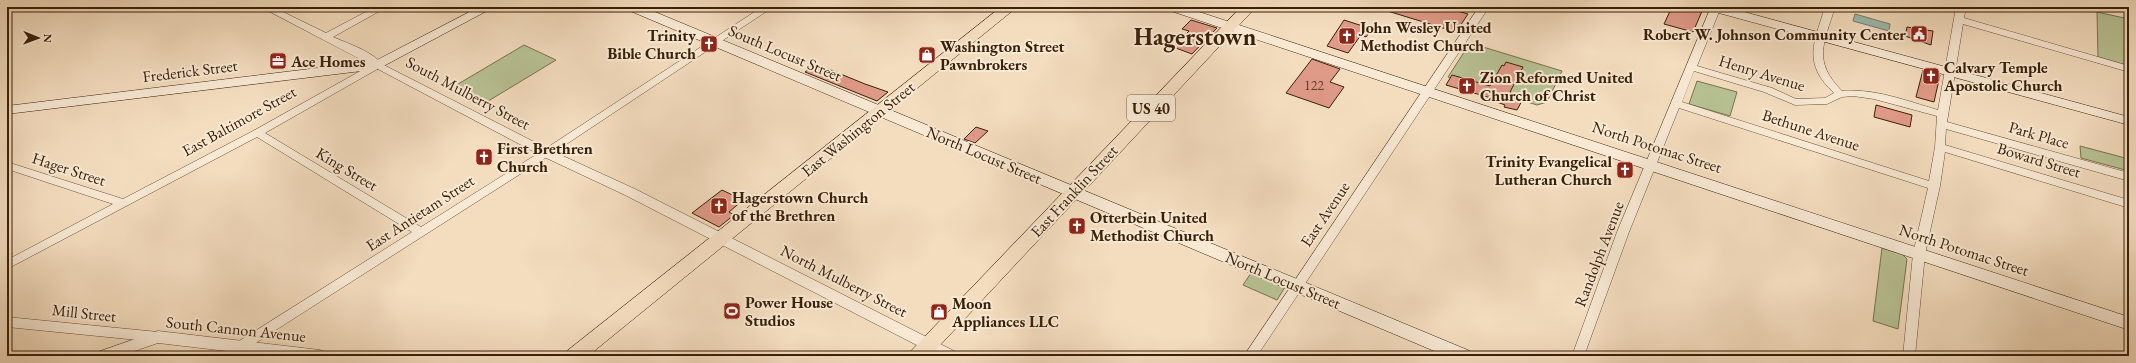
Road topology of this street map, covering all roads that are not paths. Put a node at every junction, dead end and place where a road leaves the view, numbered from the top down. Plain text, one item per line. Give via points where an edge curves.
1 (266, 7) edge
2 (382, 7) edge
3 (488, 7) edge
4 (632, 7) edge
5 (768, 7) edge
6 (1010, 7) edge
7 (1172, 7) edge
8 (1248, 7) edge
9 (1484, 7) edge
10 (1715, 7) edge
11 (1830, 7) edge
12 (1961, 7) edge
13 (1959, 20) junction
14 (1230, 26) junction
15 (325, 37) junction
16 (1822, 37) junction
17 (714, 42) junction
18 (378, 65) junction
19 (1690, 67) junction
20 (2129, 69) edge
21 (1950, 72) junction
22 (1427, 91) junction
23 (1840, 94) junction
24 (1677, 104) junction
25 (7, 110) edge
26 (880, 111) junction
27 (1941, 119) junction
28 (2129, 121) edge
29 (257, 133) junction
30 (1940, 147) junction
31 (546, 153) junction
32 (1651, 164) junction
33 (7, 165) edge
34 (2129, 177) edge
35 (1934, 186) junction
36 (1073, 192) junction
37 (122, 203) junction
38 (2129, 204) edge
39 (421, 232) junction
40 (720, 239) junction
41 (1919, 254) junction
42 (7, 265) edge
43 (1297, 286) junction
44 (7, 322) edge
45 (2129, 324) edge
46 (158, 337) junction
47 (923, 350) edge
48 (237, 351) edge
49 (103, 356) edge
50 (320, 356) edge
51 (574, 356) edge
52 (951, 356) edge
53 (1250, 356) edge
54 (1464, 356) edge
55 (1578, 356) edge
56 (1909, 356) edge

1 - 15 street, South Mulberry Street
2 - 15 street
3 - 18 main road, East Baltimore Street
4 - 17 main road, South Locust Street
5 - 17 street, East Antietam Street
6 - 26 main road, East Washington Street
7 - 14 main road, North Potomac Street
8 - 14 main road, US 40
9 - 22 street, East Avenue
10 - 16 main road
10 - 19 street, Randolph Avenue
11 - 16 street
12 - 13 street
13 - 20 street
13 - 21 street
14 - 22 main road, North Potomac Street
14 - 36 main road, East Franklin Street / US 40
15 - 18 street, South Mulberry Street
16 - 21 main road
16 - 23 street via 1817,58 1819,69
17 - 26 main road, South Locust Street
17 - 31 street, East Antietam Street
18 - 25 main road, Frederick Street
18 - 29 street, East Baltimore Street
18 - 31 street, South Mulberry Street
19 - 23 street, Henry Avenue via 1768,90 1795,102 1827,101
19 - 24 street, Randolph Avenue
21 - 27 street
21 - 28 main road
22 - 32 main road, North Potomac Street
22 - 43 street, East Avenue
23 - 27 street, Henry Avenue via 1875,96
24 - 32 street, Randolph Avenue
24 - 35 street, Bethune Avenue
26 - 36 main road, North Locust Street
26 - 40 main road, East Washington Street
27 - 30 street
27 - 34 street, Park Place
29 - 37 street, East Baltimore Street
29 - 39 street, King Street
30 - 35 street
30 - 38 street, Boward Street
31 - 39 street, East Antietam Street
31 - 40 street, South Mulberry Street via 630,192
32 - 41 main road, North Potomac Street
32 - 55 street, Randolph Avenue via 1623,232
33 - 37 street, Hager Street
35 - 41 street
36 - 43 main road, North Locust Street
36 - 47 main road, East Franklin Street / US 40
37 - 42 street, East Baltimore Street
39 - 48 street, East Antietam Street
40 - 47 street, North Mulberry Street
40 - 51 main road, East Washington Street
41 - 45 main road, North Potomac Street
41 - 56 street
43 - 53 street, East Avenue
43 - 54 main road, North Locust Street
44 - 46 street, Mill Street
46 - 48 street, South Cannon Avenue
46 - 49 street, South Cannon Avenue
47 - 52 street, North Mulberry Street
48 - 50 street, South Cannon Avenue

